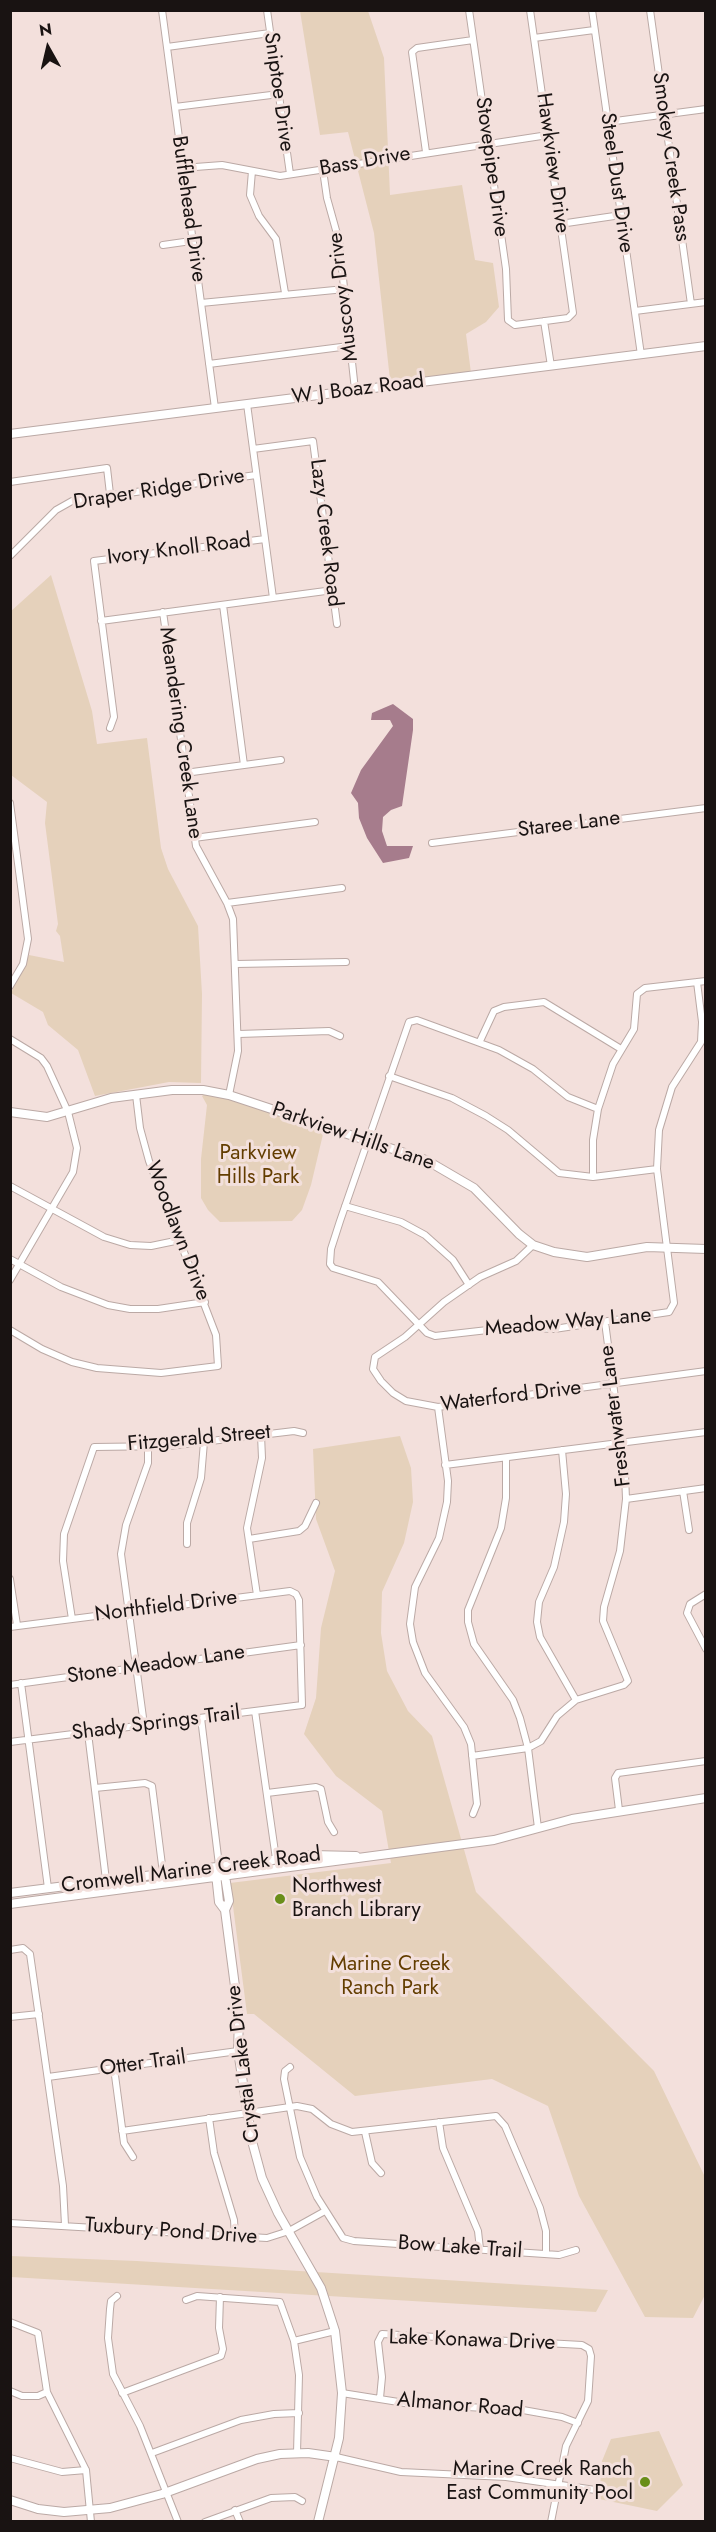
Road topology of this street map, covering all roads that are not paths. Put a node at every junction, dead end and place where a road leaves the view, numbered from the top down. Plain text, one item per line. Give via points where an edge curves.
1 (162, 10) edge
2 (267, 10) edge
3 (469, 10) edge
4 (530, 10) edge
5 (592, 10) edge
6 (650, 10) edge
7 (594, 30) junction
8 (270, 33) junction
9 (534, 38) junction
10 (474, 40) junction
11 (167, 47) junction
12 (279, 94) junction
13 (175, 107) junction
14 (705, 109) edge
15 (664, 115) junction
16 (608, 122) junction
17 (548, 135) junction
18 (488, 143) junction
19 (426, 152) junction
20 (182, 168) junction
21 (323, 170) junction
22 (252, 171) junction
23 (290, 174) junction
24 (621, 215) junction
25 (561, 224) junction
26 (191, 241) junction
27 (163, 245) dead end
28 (345, 289) junction
29 (285, 293) junction
30 (705, 302) edge
31 (201, 303) junction
32 (691, 304) junction
33 (635, 311) junction
34 (544, 321) junction
35 (349, 346) junction
36 (705, 346) edge
37 (641, 355) junction
38 (209, 364) junction
39 (550, 366) junction
40 (356, 390) junction
41 (247, 404) junction
42 (215, 408) junction
43 (10, 434) edge
44 (253, 449) junction
45 (256, 475) junction
46 (10, 482) edge
47 (110, 494) junction
48 (265, 538) junction
49 (10, 556) edge
50 (333, 590) junction
51 (273, 598) junction
52 (223, 605) junction
53 (163, 612) junction
54 (101, 621) junction
55 (337, 624) dead end
56 (110, 728) dead end
57 (281, 759) dead end
58 (244, 765) junction
59 (185, 773) junction
60 (10, 803) edge
61 (705, 808) edge
62 (315, 822) dead end
63 (194, 838) junction
64 (432, 843) dead end
65 (14, 858) edge
66 (342, 888) dead end
67 (227, 903) junction
68 (346, 962) dead end
69 (236, 964) junction
70 (705, 981) edge
71 (697, 982) junction
72 (10, 986) edge
73 (239, 1034) junction
74 (340, 1036) dead end
75 (10, 1039) edge
76 (480, 1041) junction
77 (621, 1049) junction
78 (389, 1076) junction
79 (136, 1095) junction
80 (229, 1095) junction
81 (598, 1109) junction
82 (10, 1112) edge
83 (68, 1112) junction
84 (367, 1140) junction
85 (657, 1169) junction
86 (593, 1177) junction
87 (10, 1185) edge
88 (345, 1206) junction
89 (52, 1209) junction
90 (180, 1240) junction
91 (533, 1245) junction
92 (667, 1247) junction
93 (705, 1249) edge
94 (10, 1259) edge
95 (20, 1264) junction
96 (10, 1280) edge
97 (469, 1285) junction
98 (205, 1302) junction
99 (605, 1322) junction
100 (419, 1325) junction
101 (10, 1330) edge
102 (705, 1371) edge
103 (614, 1383) junction
104 (438, 1407) junction
105 (705, 1432) edge
106 (303, 1434) dead end
107 (261, 1435) junction
108 (204, 1442) junction
109 (621, 1443) junction
110 (148, 1447) junction
111 (562, 1450) junction
112 (506, 1458) junction
113 (445, 1466) junction
114 (705, 1488) edge
115 (683, 1491) junction
116 (626, 1499) junction
117 (316, 1503) dead end
118 (689, 1530) dead end
119 (249, 1539) junction
120 (187, 1544) dead end
121 (10, 1579) edge
122 (705, 1594) edge
123 (257, 1595) junction
124 (129, 1612) junction
125 (72, 1619) junction
126 (14, 1626) edge
127 (301, 1646) junction
128 (705, 1649) edge
129 (137, 1667) junction
130 (21, 1683) junction
131 (10, 1685) edge
132 (576, 1700) junction
133 (255, 1711) junction
134 (201, 1718) junction
135 (144, 1725) junction
136 (88, 1733) junction
137 (29, 1740) junction
138 (10, 1742) edge
139 (528, 1748) junction
140 (472, 1756) junction
141 (705, 1761) edge
142 (95, 1788) junction
143 (267, 1793) junction
144 (705, 1797) edge
145 (619, 1810) junction
146 (473, 1814) dead end
147 (538, 1828) junction
148 (334, 1832) dead end
149 (376, 1857) junction
150 (276, 1859) junction
151 (219, 1865) junction
152 (163, 1873) junction
153 (225, 1876) junction
154 (215, 1877) junction
155 (106, 1880) junction
156 (48, 1888) junction
157 (108, 1891) junction
158 (10, 1893) edge
159 (10, 1904) edge
160 (225, 1910) junction
161 (10, 1950) edge
162 (39, 2014) junction
163 (10, 2017) edge
164 (238, 2051) junction
165 (290, 2067) dead end
166 (114, 2068) junction
167 (48, 2077) junction
168 (290, 2107) junction
169 (247, 2113) junction
170 (209, 2118) junction
171 (439, 2122) junction
172 (122, 2130) junction
173 (365, 2132) junction
174 (133, 2157) dead end
175 (381, 2173) dead end
176 (325, 2211) junction
177 (10, 2223) edge
178 (65, 2225) junction
179 (289, 2231) junction
180 (235, 2236) junction
181 (480, 2250) junction
182 (576, 2250) dead end
183 (546, 2253) junction
184 (117, 2296) dead end
185 (220, 2297) junction
186 (186, 2300) dead end
187 (10, 2322) edge
188 (335, 2331) junction
189 (294, 2341) junction
190 (10, 2391) edge
191 (46, 2392) junction
192 (122, 2393) junction
193 (342, 2393) junction
194 (380, 2398) junction
195 (299, 2413) junction
196 (578, 2423) junction
197 (152, 2453) junction
198 (297, 2453) junction
199 (336, 2457) junction
200 (10, 2458) edge
201 (86, 2470) junction
202 (558, 2484) junction
203 (168, 2492) junction
204 (616, 2493) dead end
205 (10, 2500) edge
206 (302, 2501) dead end
207 (90, 2510) junction
208 (236, 2510) junction
209 (91, 2522) edge
210 (178, 2522) edge
211 (205, 2522) edge
212 (240, 2522) edge
213 (318, 2522) edge
214 (551, 2522) edge

1 - 11 street, Bufflehead Drive
2 - 8 street, Sniptoe Drive
3 - 10 street, Stovepipe Drive
4 - 9 street, Hawkview Drive
5 - 7 street, Steel Dust Drive
6 - 15 street, Smokey Creek Pass
7 - 9 street
7 - 16 street, Steel Dust Drive
8 - 11 street
8 - 12 street, Sniptoe Drive
9 - 17 street, Hawkview Drive
10 - 18 street, Stovepipe Drive
10 - 19 street via 413,50
11 - 13 street, Bufflehead Drive
12 - 13 street
12 - 23 street, Sniptoe Drive
13 - 20 street, Bufflehead Drive
14 - 15 street
15 - 16 street
15 - 32 street, Smokey Creek Pass
16 - 24 street, Steel Dust Drive
17 - 18 street, Bass Drive
17 - 25 street, Hawkview Drive
18 - 19 street, Bass Drive
18 - 34 street, Stovepipe Drive via 510,324
19 - 21 street, Bass Drive
20 - 22 street, Bass Drive via 217,164
20 - 26 street, Bufflehead Drive
21 - 23 street, Bass Drive
21 - 28 street, Muscovy Drive
22 - 23 street, Bass Drive via 275,176
22 - 29 street via 250,195 276,239
24 - 25 street
24 - 33 street, Steel Dust Drive
25 - 34 street, Hawkview Drive via 572,316
26 - 27 street
26 - 31 street, Bufflehead Drive
28 - 29 street
28 - 35 street, Muscovy Drive
29 - 31 street
30 - 32 street
31 - 38 street, Bufflehead Drive
32 - 33 street
33 - 37 street, Steel Dust Drive
34 - 39 street
35 - 38 street
35 - 40 street, Muscovy Drive
36 - 37 street, W J Boaz Road
37 - 39 street, W J Boaz Road
38 - 42 street, Bufflehead Drive
39 - 40 street, W J Boaz Road
40 - 41 street, W J Boaz Road
41 - 42 street, W J Boaz Road
41 - 44 street
42 - 43 street, W J Boaz Road
44 - 45 street
44 - 50 street, Lazy Creek Road via 313,441
45 - 47 street, Draper Ridge Drive
45 - 48 street
46 - 47 street via 107,468
47 - 49 street, Draper Ridge Drive via 64,504
48 - 51 street
48 - 54 street, Ivory Knoll Road via 93,561
50 - 51 street
50 - 55 street, Lazy Creek Road
51 - 52 street
52 - 53 street
52 - 58 street
53 - 54 street
53 - 59 street, Meandering Creek Lane
54 - 56 street via 114,717
57 - 58 street
58 - 59 street
59 - 63 street, Meandering Creek Lane
60 - 65 street
61 - 64 street, Staree Lane
62 - 63 street
63 - 67 street, Meandering Creek Lane
65 - 72 street via 28,939 23,964
66 - 67 street
67 - 69 street, Meandering Creek Lane via 233,919
68 - 69 street
69 - 73 street, Meandering Creek Lane
70 - 71 street
71 - 77 street via 640,990 634,1029
71 - 85 street, Meadow Way Lane via 702,1036 664,1107
73 - 74 street via 329,1031
73 - 80 street, Meandering Creek Lane via 238,1060
75 - 83 street via 41,1058
76 - 77 street via 494,1011 544,1002
76 - 78 street via 412,1021
76 - 81 street via 533,1069 568,1097
77 - 81 street
78 - 84 street
78 - 86 street via 452,1098 492,1119 559,1173
79 - 80 street, Parkview Hills Lane via 203,1090
79 - 83 street, Parkview Hills Lane via 98,1101
79 - 90 street, Woodlawn Drive via 149,1161
80 - 84 street, Parkview Hills Lane
81 - 86 street
82 - 83 street, Parkview Hills Lane via 47,1117
83 - 89 street via 76,1140 76,1165
84 - 88 street
84 - 91 street, Parkview Hills Lane via 426,1160 460,1179 487,1199
85 - 86 street
85 - 92 street, Meadow Way Lane
87 - 89 street
88 - 97 street via 401,1222 425,1235 453,1260
88 - 100 street, Meadow Way Lane via 330,1264 378,1282
89 - 90 street via 104,1238 130,1245 151,1246
89 - 95 street
90 - 98 street, Woodlawn Drive
91 - 92 street, Parkview Hills Lane via 587,1257 632,1248
91 - 97 street via 516,1261
92 - 93 street, Parkview Hills Lane
92 - 99 street, Meadow Way Lane via 674,1303 671,1310 666,1314
94 - 95 street
95 - 96 street
95 - 98 street via 61,1287 130,1310
97 - 100 street
98 - 101 street, Woodlawn Drive via 216,1335 218,1366 161,1373 97,1368 52,1353
99 - 100 street, Meadow Way Lane via 444,1336 427,1333
99 - 103 street, Freshwater Lane
100 - 104 street, Waterford Drive via 372,1363 376,1375 393,1393 414,1404
102 - 103 street, Waterford Drive
103 - 104 street, Waterford Drive
103 - 109 street, Freshwater Lane
104 - 113 street
105 - 109 street
106 - 107 street, Fitzgerald Street via 294,1431
107 - 108 street, Fitzgerald Street
107 - 119 street via 262,1458
108 - 110 street, Fitzgerald Street
108 - 120 street via 201,1478 187,1523
109 - 111 street
109 - 116 street, Freshwater Lane
110 - 124 street via 148,1463 122,1547
110 - 125 street, Fitzgerald Street via 99,1445 92,1449 63,1534
111 - 112 street
111 - 132 street via 564,1522 554,1567 539,1602 537,1622 540,1637
112 - 113 street
112 - 139 street via 501,1528 468,1610 468,1622 474,1644 513,1700
113 - 140 street via 445,1515 439,1538 415,1587 410,1624 419,1661 464,1727
114 - 115 street
115 - 116 street
115 - 118 street
116 - 132 street, Freshwater Lane via 620,1551 603,1621 628,1680 624,1685
117 - 119 street via 299,1531
119 - 123 street
121 - 126 street
122 - 128 street via 688,1608 688,1618
123 - 124 street, Northfield Drive
123 - 127 street, Northfield Drive via 290,1591 296,1594
124 - 125 street, Northfield Drive
124 - 129 street
125 - 126 street, Northfield Drive
127 - 129 street, Stone Meadow Lane
127 - 133 street, Shady Springs Trail via 302,1705
129 - 130 street, Stone Meadow Lane
129 - 135 street
130 - 131 street, Stone Meadow Lane
130 - 137 street
132 - 139 street via 557,1716 541,1741
133 - 134 street, Shady Springs Trail
133 - 143 street
134 - 135 street, Shady Springs Trail
134 - 151 street
135 - 136 street, Shady Springs Trail
136 - 137 street, Shady Springs Trail
136 - 142 street
137 - 138 street, Shady Springs Trail
137 - 156 street
139 - 140 street
139 - 147 street
140 - 146 street via 477,1804
141 - 145 street via 618,1773 615,1778
142 - 152 street via 150,1784
142 - 155 street
143 - 148 street via 321,1789
143 - 150 street
144 - 145 street, Cromwell Marine Creek Road
145 - 147 street, Cromwell Marine Creek Road
147 - 149 street, Cromwell Marine Creek Road via 490,1841
149 - 150 street, Cromwell Marine Creek Road via 312,1854
149 - 153 street, Cromwell Marine Creek Road
150 - 151 street, Cromwell Marine Creek Road
151 - 152 street, Cromwell Marine Creek Road
151 - 153 street, Crystal Lake Drive
151 - 154 street
152 - 155 street, Cromwell Marine Creek Road
153 - 154 street, Cromwell Marine Creek Road
153 - 160 street, Crystal Lake Drive via 229,1901
154 - 157 street, Cromwell Marine Creek Road
154 - 160 street, Crystal Lake Drive via 219,1902
155 - 156 street, Cromwell Marine Creek Road
155 - 157 street
156 - 158 street, Cromwell Marine Creek Road
157 - 159 street, Cromwell Marine Creek Road
160 - 164 street, Crystal Lake Drive via 238,2017
161 - 162 street via 23,1948 30,1954
162 - 163 street
162 - 167 street
164 - 166 street, Otter Trail
164 - 169 street, Crystal Lake Drive
165 - 168 street via 284,2079
166 - 167 street, Otter Trail
166 - 172 street
167 - 178 street
168 - 169 street
168 - 173 street via 304,2107 342,2129
168 - 176 street via 300,2157
169 - 170 street
169 - 179 street, Crystal Lake Drive via 262,2178
170 - 172 street
170 - 180 street
171 - 173 street
171 - 181 street via 443,2148 478,2230
171 - 183 street via 488,2115 499,2118 542,2214
172 - 174 street via 126,2149
173 - 175 street via 372,2163
176 - 179 street, Tuxbury Pond Drive
176 - 181 street, Bow Lake Trail via 343,2238 354,2241
177 - 178 street, Tuxbury Pond Drive
178 - 180 street, Tuxbury Pond Drive
179 - 180 street, Tuxbury Pond Drive via 267,2238
179 - 188 street, Crystal Lake Drive via 321,2288
181 - 183 street, Bow Lake Trail
182 - 183 street, Bow Lake Trail via 559,2255
184 - 192 street via 111,2301 108,2338 113,2374
185 - 186 street via 197,2296
185 - 189 street via 280,2302
185 - 192 street via 221,2356
187 - 191 street via 38,2333
188 - 189 street
188 - 193 street, Crystal Lake Drive
189 - 195 street
190 - 191 street via 22,2396
191 - 201 street
192 - 197 street
193 - 194 street, Almanor Road
193 - 199 street, Crystal Lake Drive
194 - 196 street, Almanor Road via 411,2404 523,2410
194 - 196 street, Lake Konawa Drive via 378,2342 382,2334 582,2345 589,2349 589,2394
195 - 197 street via 241,2420
195 - 198 street
196 - 202 street via 566,2446
197 - 203 street
198 - 199 street
198 - 203 street via 257,2459
199 - 202 street via 412,2473 496,2476
199 - 213 street, Crystal Lake Drive
200 - 201 street via 62,2472
201 - 207 street
202 - 204 street
202 - 214 street
203 - 207 street via 130,2504
203 - 210 street
205 - 207 street via 38,2509
206 - 208 street via 295,2496 280,2497
207 - 209 street
208 - 211 street
208 - 212 street

